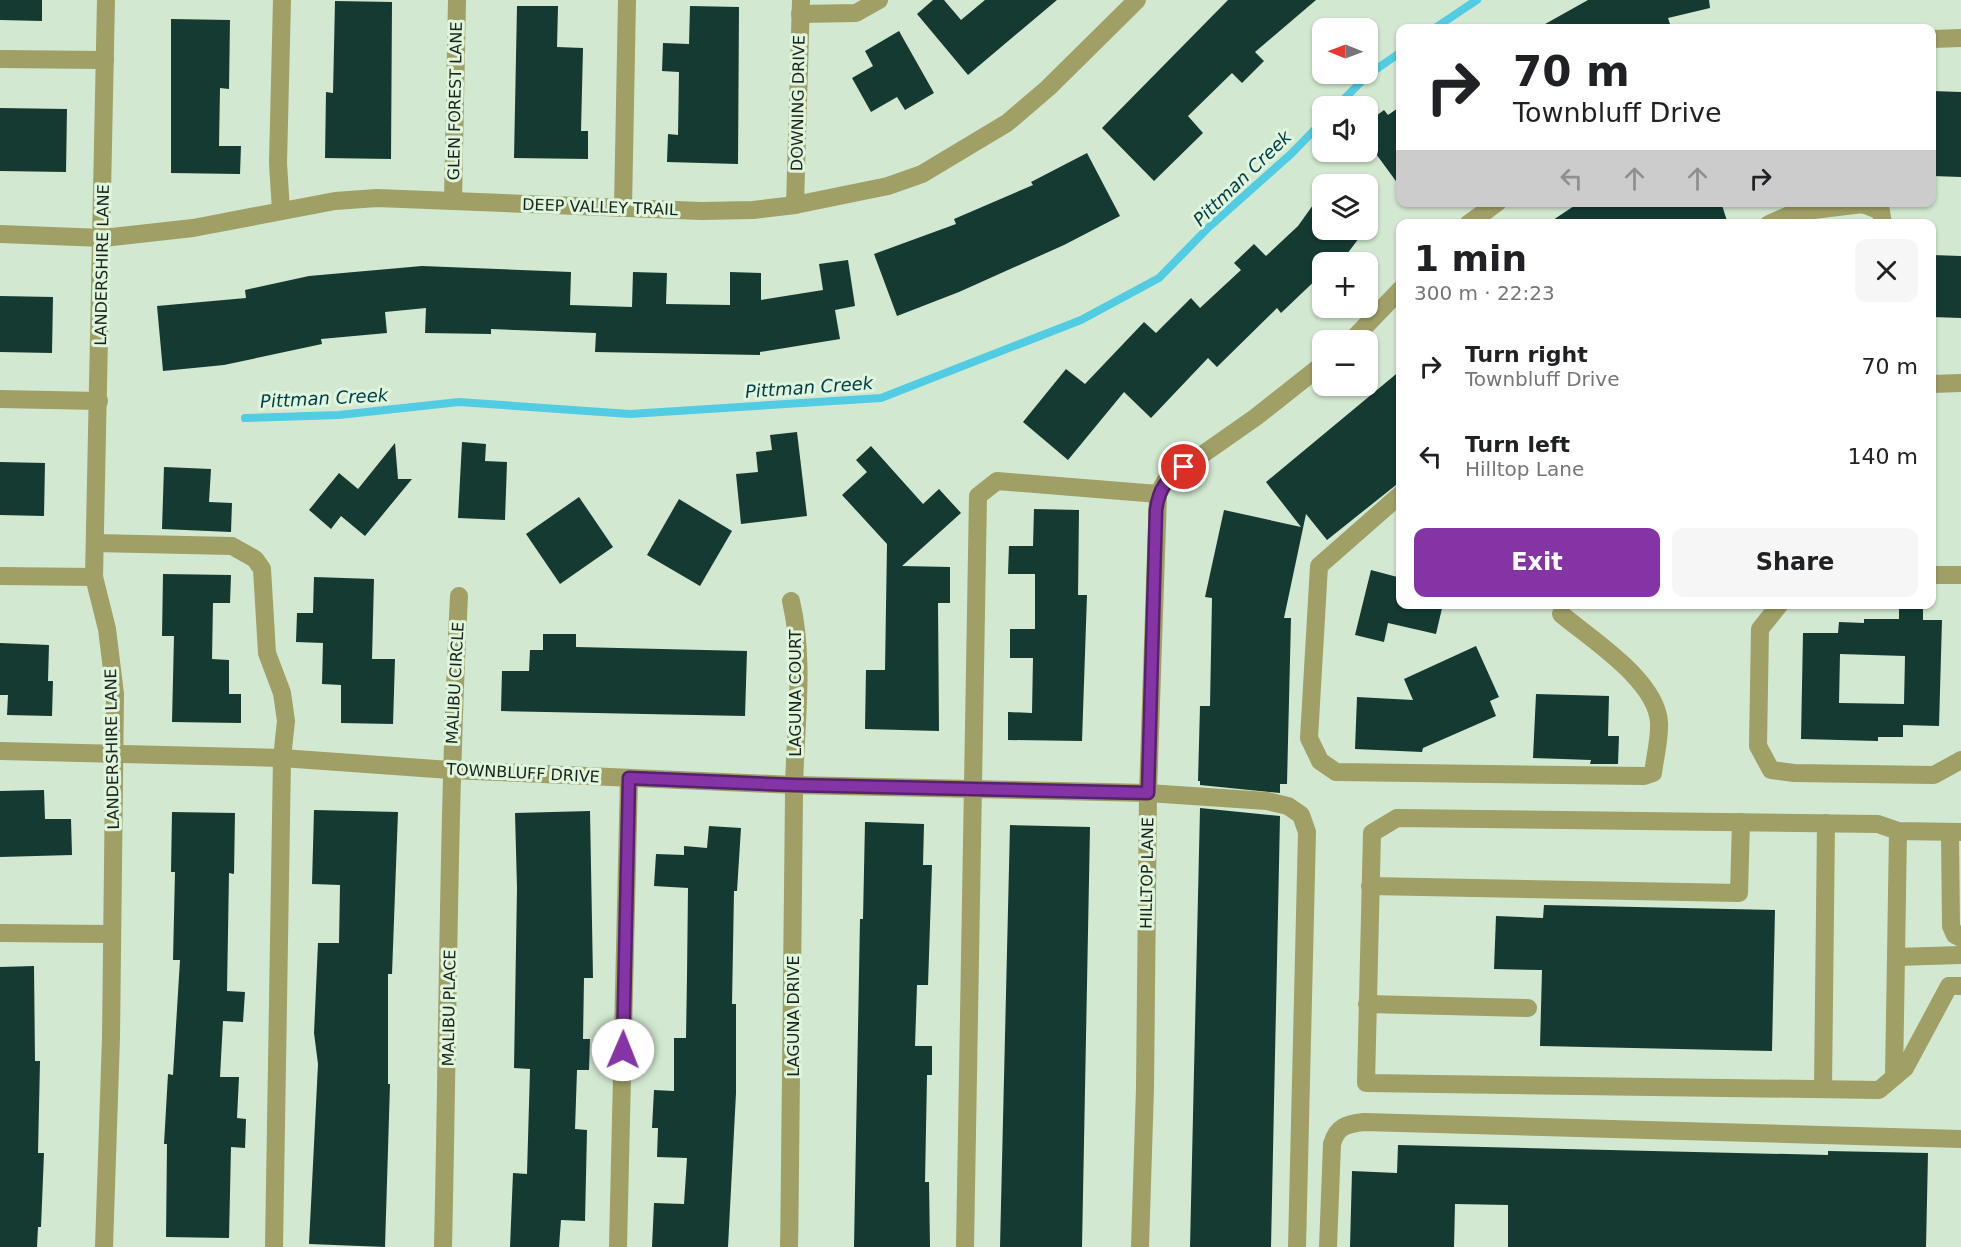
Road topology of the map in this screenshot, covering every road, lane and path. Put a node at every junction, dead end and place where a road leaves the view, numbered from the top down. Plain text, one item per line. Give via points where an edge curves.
1 (106, 0) edge
2 (282, 0) edge
3 (457, 0) edge
4 (627, 0) edge
5 (879, 0) edge
6 (1137, 0) edge
7 (800, 7) edge
8 (1961, 38) edge
9 (1936, 39) edge
10 (0, 59) edge
11 (105, 60) junction
12 (453, 201) junction
13 (795, 205) junction
14 (1490, 207) edge
15 (1838, 207) edge
16 (1871, 207) edge
17 (623, 208) junction
18 (280, 211) junction
19 (1475, 219) edge
20 (1780, 219) edge
21 (1882, 219) edge
22 (0, 234) edge
23 (103, 238) junction
24 (1396, 294) edge
25 (1362, 330) edge
26 (1312, 373) edge
27 (1961, 383) edge
28 (1936, 384) edge
29 (0, 399) edge
30 (99, 401) junction
31 (1158, 494) junction
32 (1396, 498) edge
33 (95, 543) junction
34 (1936, 574) edge
35 (1961, 575) edge
36 (0, 576) edge
37 (94, 578) junction
38 (459, 596) dead end
39 (791, 601) dead end
40 (1776, 609) edge
41 (1562, 614) edge
42 (0, 751) edge
43 (114, 754) junction
44 (282, 758) junction
45 (1961, 760) edge
46 (450, 770) junction
47 (629, 778) junction
48 (794, 785) junction
49 (974, 789) junction
50 (1148, 793) junction
51 (1741, 822) junction
52 (1826, 823) junction
53 (1898, 831) junction
54 (1956, 832) edge
55 (1370, 886) junction
56 (0, 933) edge
57 (112, 934) junction
58 (1961, 938) edge
59 (1961, 955) edge
60 (1896, 957) junction
61 (1961, 986) edge
62 (1367, 1004) junction
63 (1528, 1008) dead end
64 (1894, 1077) junction
65 (1823, 1089) junction
66 (1961, 1139) edge
67 (104, 1247) edge
68 (273, 1247) edge
69 (443, 1247) edge
70 (618, 1247) edge
71 (789, 1247) edge
72 (964, 1247) edge
73 (1140, 1247) edge
74 (1297, 1247) edge
75 (1328, 1247) edge

1 - 11 street, LANDERSHIRE LANE
2 - 18 street
3 - 12 street, GLEN FOREST LANE
4 - 17 street
5 - 7 street via 856,13
6 - 13 street, DEEP VALLEY TRAIL via 1048,88 1007,123 961,152 922,174 888,186
7 - 13 street, DOWNING DRIVE
8 - 9 street
10 - 11 street
11 - 23 street, LANDERSHIRE LANE
12 - 17 street, DEEP VALLEY TRAIL
12 - 18 street, DEEP VALLEY TRAIL via 366,199
13 - 17 street, DEEP VALLEY TRAIL via 701,211
14 - 19 street
15 - 20 street via 1796,212
16 - 21 street via 1881,211
18 - 23 street, DEEP VALLEY TRAIL via 193,228
22 - 23 street, DEEP VALLEY TRAIL
23 - 30 street, LANDERSHIRE LANE
24 - 25 street
26 - 31 street via 1166,480
27 - 28 street
29 - 30 street
30 - 33 street, LANDERSHIRE LANE
31 - 49 street via 997,481 978,496
31 - 50 street, HILLTOP LANE
32 - 41 street via 1319,566 1309,738 1320,761 1336,772 1644,776 1653,773 1659,722 1651,694
33 - 37 street, LANDERSHIRE LANE
33 - 44 street via 232,546 255,559 262,569 267,653 282,693 286,721
34 - 35 street
36 - 37 street
37 - 43 street, LANDERSHIRE LANE via 107,629 115,694
38 - 46 street, MALIBU CIRCLE
39 - 48 street, LAGUNA COURT via 798,678
40 - 45 street via 1760,629 1758,746 1771,770 1934,775
42 - 43 street, TOWNBLUFF DRIVE
43 - 44 street, TOWNBLUFF DRIVE
43 - 57 street, LANDERSHIRE LANE
44 - 46 street, TOWNBLUFF DRIVE
44 - 68 street
46 - 47 street, TOWNBLUFF DRIVE
46 - 69 street, MALIBU PLACE via 451,926
47 - 48 street, TOWNBLUFF DRIVE
47 - 70 street
48 - 49 street, TOWNBLUFF DRIVE
48 - 71 street, LAGUNA DRIVE
49 - 50 street, TOWNBLUFF DRIVE
49 - 72 street
50 - 73 street, HILLTOP LANE
50 - 74 street, TOWNBLUFF DRIVE via 1267,801 1288,806 1301,815 1307,832
51 - 52 street
51 - 55 street via 1397,818 1372,833
51 - 55 street via 1739,892
52 - 53 street via 1878,824
52 - 65 street
53 - 54 street
53 - 60 street
54 - 58 street via 1951,926
55 - 62 street
56 - 57 street
57 - 67 street, LANDERSHIRE LANE
59 - 60 street
60 - 64 street
61 - 64 street via 1949,986 1905,1068
62 - 63 street
62 - 65 street via 1366,1083
64 - 65 street via 1879,1090
66 - 75 street via 1346,1124 1335,1134 1332,1144

